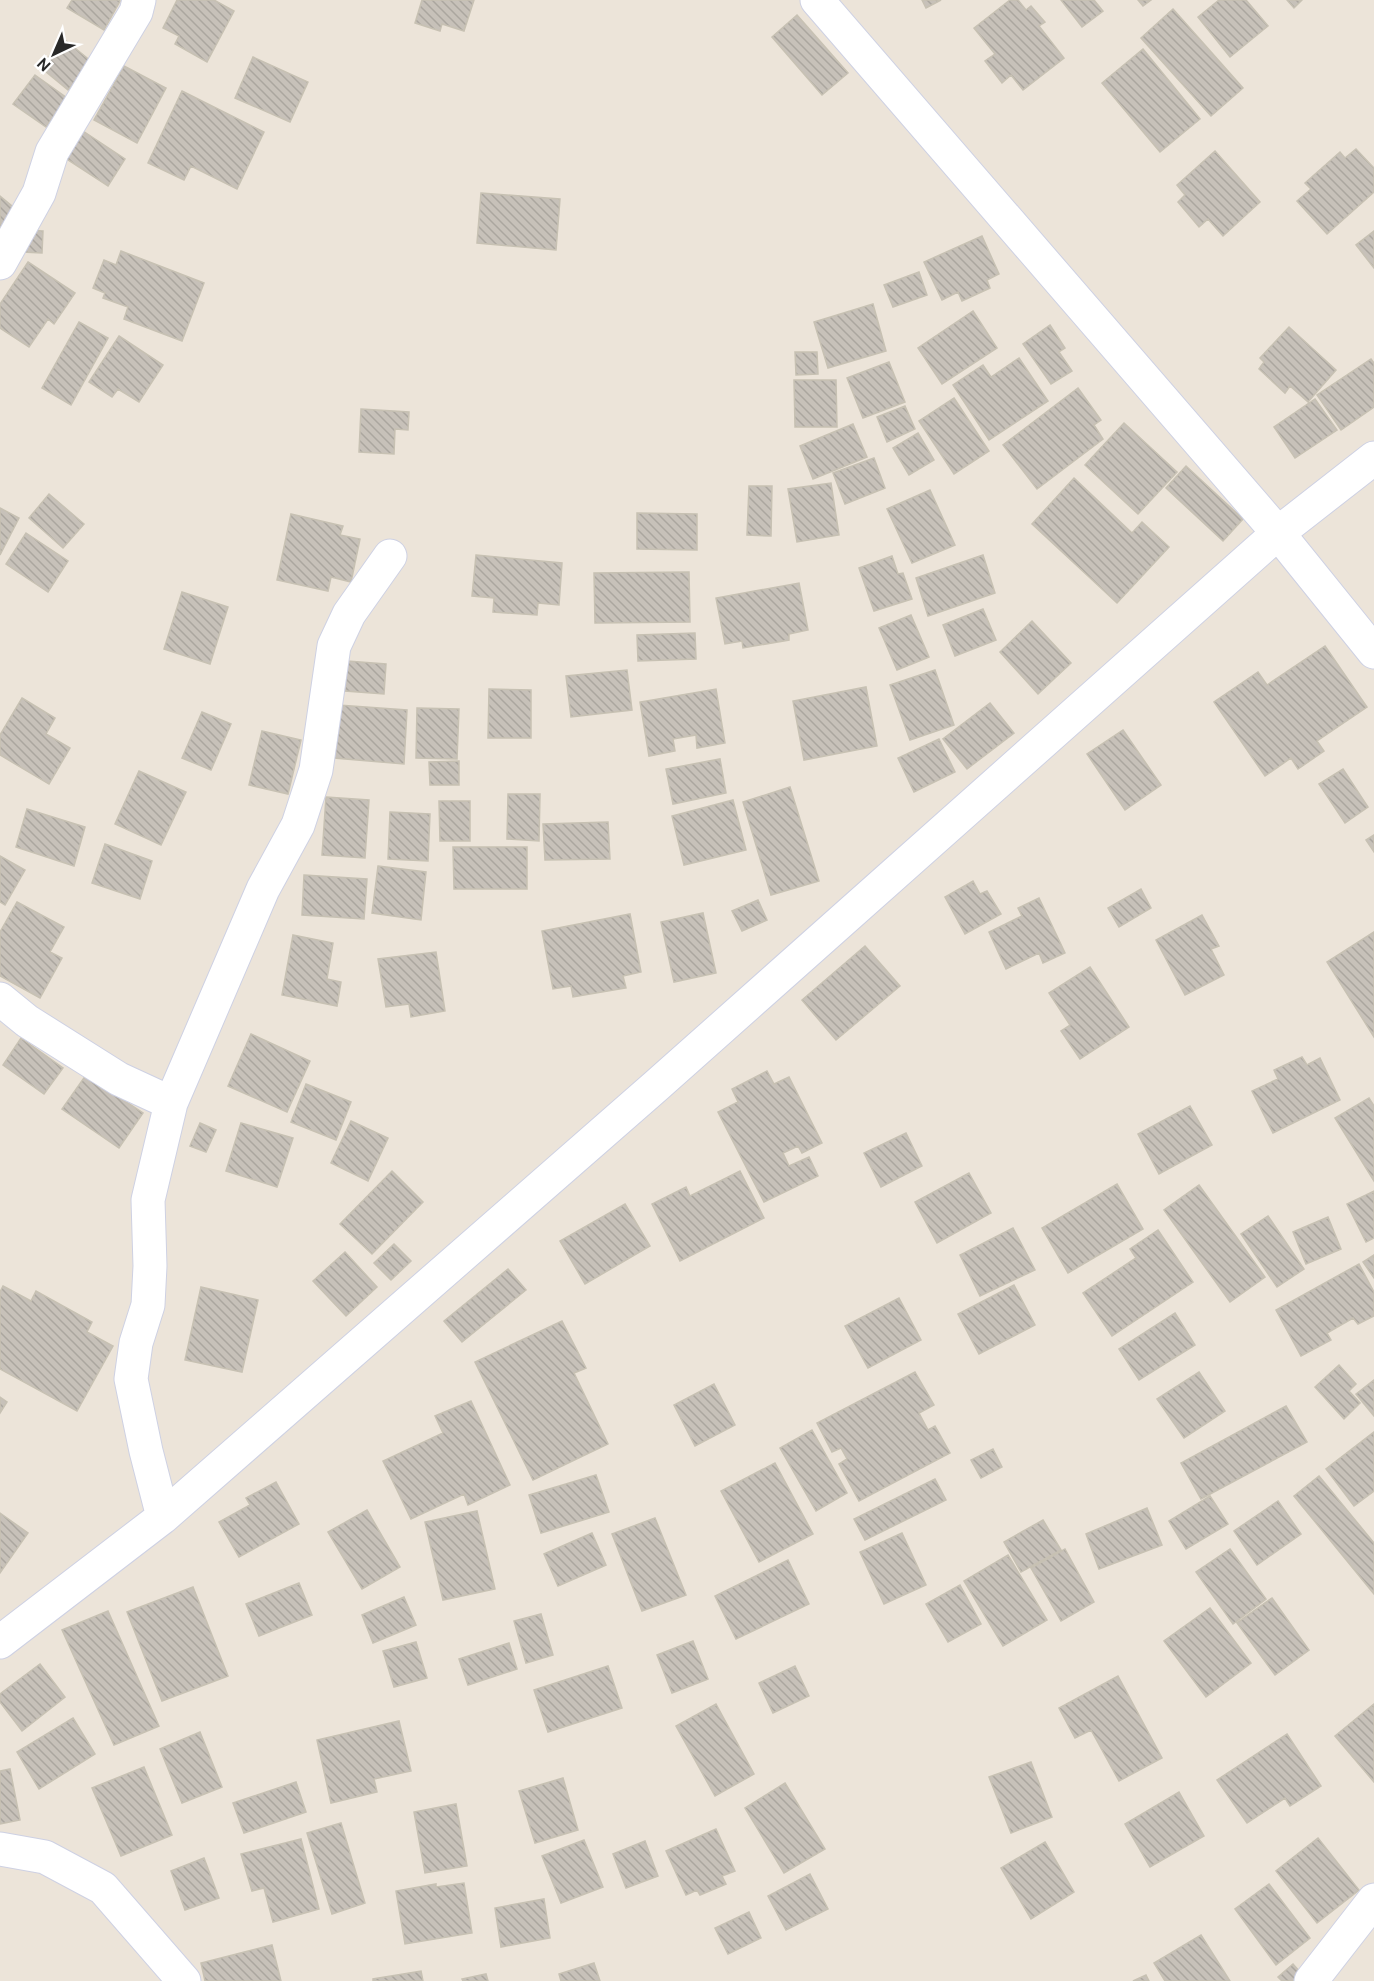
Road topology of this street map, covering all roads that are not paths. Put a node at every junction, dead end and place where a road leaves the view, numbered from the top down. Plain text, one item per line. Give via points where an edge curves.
1 (139, 0) edge
2 (817, 0) edge
3 (0, 263) edge
4 (1374, 458) edge
5 (1278, 533) junction
6 (390, 556) dead end
7 (1374, 652) edge
8 (0, 999) edge
9 (171, 1103) junction
10 (163, 1517) junction
11 (0, 1642) edge
12 (0, 1849) edge
13 (1374, 1900) edge
14 (184, 1981) edge
15 (1311, 1981) edge

1 - 3 street via 136,12 51,152 39,193
2 - 5 street
4 - 5 street
5 - 7 street
5 - 10 street via 656,1086
6 - 9 street via 349,614 334,646 316,770 298,825 263,889
8 - 9 street via 27,1021 119,1079
9 - 10 street via 148,1200 148,1305 136,1343 132,1379
10 - 11 street
12 - 14 street via 45,1857 103,1888
13 - 15 street

